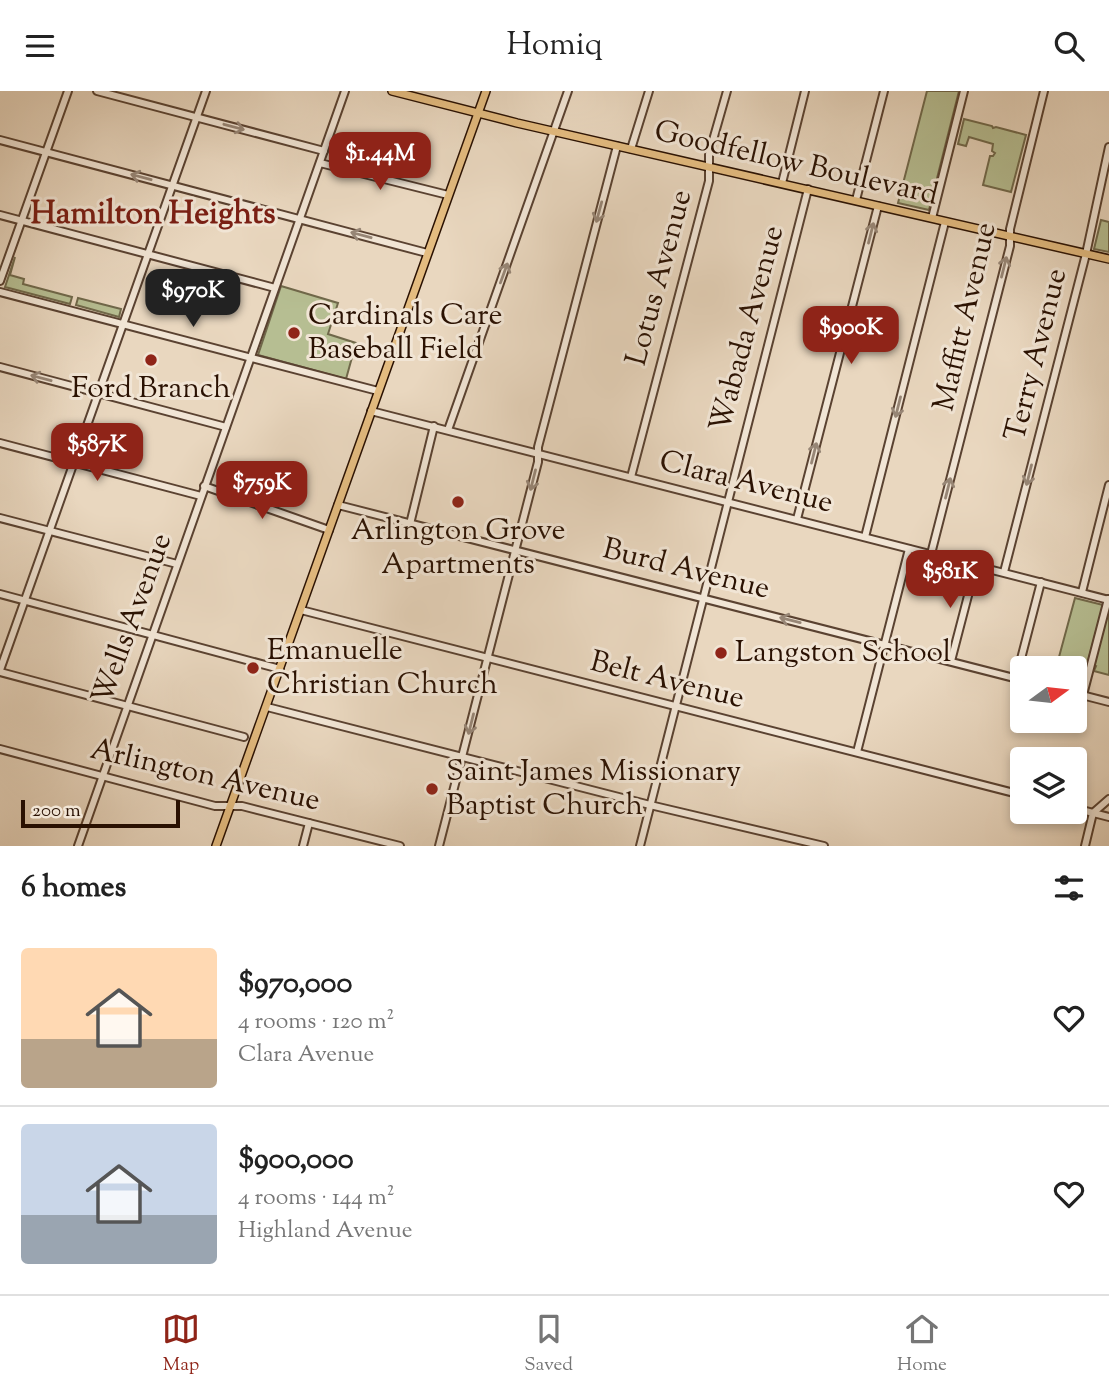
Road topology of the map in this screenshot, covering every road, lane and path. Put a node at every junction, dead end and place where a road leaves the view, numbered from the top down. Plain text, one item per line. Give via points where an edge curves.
1 (68, 91) edge
2 (97, 91) edge
3 (206, 91) edge
4 (345, 91) edge
5 (392, 91) edge
6 (485, 91) edge
7 (568, 91) edge
8 (649, 91) edge
9 (727, 91) edge
10 (805, 91) edge
11 (884, 91) edge
12 (964, 91) edge
13 (1044, 91) edge
14 (478, 113) junction
15 (197, 117) junction
16 (555, 131) junction
17 (0, 140) edge
18 (617, 146) junction
19 (1109, 147) edge
20 (631, 149) junction
21 (324, 151) junction
22 (46, 152) junction
23 (320, 163) junction
24 (708, 165) junction
25 (782, 183) junction
26 (172, 186) junction
27 (808, 190) junction
28 (448, 195) junction
29 (856, 201) junction
30 (878, 206) junction
31 (0, 215) edge
32 (932, 218) junction
33 (299, 219) junction
34 (21, 221) junction
35 (945, 222) junction
36 (1010, 237) junction
37 (427, 253) junction
38 (1086, 254) junction
39 (148, 256) junction
40 (1109, 259) edge
41 (0, 281) edge
42 (275, 288) junction
43 (0, 292) edge
44 (122, 325) junction
45 (251, 357) junction
46 (0, 367) edge
47 (378, 391) junction
48 (99, 393) junction
49 (371, 411) junction
50 (434, 426) junction
51 (226, 427) junction
52 (448, 430) junction
53 (0, 443) edge
54 (537, 454) junction
55 (75, 463) junction
56 (631, 477) junction
57 (1109, 485) edge
58 (204, 486) junction
59 (201, 496) junction
60 (726, 502) junction
61 (338, 505) junction
62 (0, 518) edge
63 (797, 519) junction
64 (410, 524) junction
65 (329, 530) junction
66 (50, 531) junction
67 (865, 537) junction
68 (909, 549) junction
69 (515, 550) junction
70 (931, 554) junction
71 (177, 565) junction
72 (976, 565) junction
73 (1004, 572) junction
74 (1041, 582) junction
75 (1082, 592) junction
76 (0, 594) edge
77 (703, 598) junction
78 (1108, 600) edge
79 (26, 601) junction
80 (301, 610) junction
81 (152, 634) junction
82 (885, 645) junction
83 (1024, 656) edge
84 (487, 659) junction
85 (951, 661) junction
86 (280, 669) junction
87 (0, 671) edge
88 (1010, 677) edge
89 (1087, 680) edge
90 (1087, 696) edge
91 (1109, 702) edge
92 (126, 705) junction
93 (675, 706) junction
94 (267, 707) junction
95 (244, 737) dead end
96 (0, 750) edge
97 (857, 753) junction
98 (462, 757) junction
99 (102, 777) junction
100 (1010, 792) edge
101 (1109, 799) edge
102 (650, 805) junction
103 (230, 806) junction
104 (1087, 811) edge
105 (1093, 813) junction
106 (1109, 817) edge
107 (309, 823) junction
108 (390, 845) edge
109 (78, 846) edge
110 (216, 846) edge
111 (303, 846) edge
112 (400, 846) edge
113 (439, 846) edge
114 (639, 846) edge
115 (824, 846) edge
116 (1085, 846) edge

1 - 22 street
2 - 15 street
3 - 15 street
4 - 21 street, Wells Avenue
5 - 14 main road, Goodfellow Boulevard
6 - 14 main road
7 - 16 street
8 - 20 street
9 - 24 street, Lotus Avenue
10 - 25 street, Wabada Avenue
11 - 29 street
12 - 32 street
13 - 36 street, Maffitt Avenue
14 - 16 main road, Goodfellow Boulevard
14 - 28 main road
15 -> 21 street
15 - 26 street
16 - 18 main road, Goodfellow Boulevard
52 -> 16 street
17 - 22 street
18 - 20 main road, Goodfellow Boulevard
18 -> 54 street
19 - 38 street, Terry Avenue
20 - 24 main road, Goodfellow Boulevard
21 - 23 street, Wells Avenue
26 -> 22 street
22 - 34 street
23 - 28 street
23 - 33 street, Wells Avenue
24 - 25 main road, Goodfellow Boulevard
24 - 56 street, Lotus Avenue via 709,181
25 - 27 main road, Goodfellow Boulevard
26 - 33 street
26 - 39 street
27 - 29 main road, Goodfellow Boulevard
27 - 60 street, Wabada Avenue
28 - 37 main road
29 - 30 main road, Goodfellow Boulevard
30 - 32 main road, Goodfellow Boulevard
63 -> 30 street
31 - 34 street
32 - 35 main road, Goodfellow Boulevard
37 -> 33 street
33 - 42 street, Wells Avenue
34 - 39 street
34 - 41 street
35 - 36 main road, Goodfellow Boulevard
35 -> 67 street
36 - 38 main road, Goodfellow Boulevard
70 -> 36 street, Maffitt Avenue
37 - 47 main road
38 - 40 main road, Goodfellow Boulevard
38 -> 73 street, Terry Avenue
39 - 42 street
39 - 44 street
42 - 45 street, Wells Avenue
43 - 44 street
44 - 45 street
44 - 48 street
45 - 47 street
45 - 51 street, Wells Avenue
48 -> 46 street
47 - 49 main road
48 - 51 street
48 - 55 street
49 - 50 street, Clara Avenue
49 - 61 main road
50 - 52 street, Clara Avenue
50 - 64 street
51 - 58 street, Wells Avenue
52 - 54 street, Clara Avenue
53 - 55 street
54 - 56 street, Clara Avenue
54 -> 69 street
55 - 59 street
55 - 66 street
56 - 60 street, Clara Avenue
57 - 75 street
58 - 59 street, Wells Avenue
58 - 65 street
59 - 71 street, Wells Avenue
60 - 63 street, Clara Avenue
60 - 77 street, Wabada Avenue
61 - 64 street, Burd Avenue
61 - 65 main road
62 - 66 street
63 - 67 street, Clara Avenue
64 - 69 street, Burd Avenue
65 - 80 main road
66 - 71 street
66 - 79 street
67 - 68 street, Clara Avenue
68 - 70 street, Clara Avenue
68 - 82 street
69 - 77 street, Burd Avenue
69 - 84 street
70 - 72 street, Clara Avenue
71 - 81 street, Wells Avenue
72 - 73 street, Clara Avenue
72 - 85 street
73 - 74 street, Clara Avenue
74 - 75 street, Clara Avenue
74 - 83 street
75 - 78 street, Clara Avenue
76 - 79 street
82 -> 77 street, Burd Avenue
77 - 93 street, Wabada Avenue
78 - 89 street
79 - 81 street
79 - 87 street
80 - 84 street, Belt Avenue
80 - 86 main road
81 - 86 street
81 - 92 street, Wells Avenue
82 - 85 street, Burd Avenue
82 - 97 street
84 - 93 street, Belt Avenue
84 -> 98 street
85 - 88 street, Burd Avenue
86 - 94 main road
87 - 92 street
90 - 91 street
92 - 95 street
92 - 99 street, Wells Avenue
93 - 97 street, Belt Avenue
93 - 102 street, Wabada Avenue
94 - 98 street
94 - 103 main road
96 - 99 street, Arlington Avenue
97 - 100 street, Belt Avenue
98 - 102 street
98 - 113 street
99 - 103 street, Arlington Avenue
99 - 109 street, Wells Avenue
101 - 105 street
102 - 114 street, Wabada Avenue
102 - 115 street
103 - 107 street, Arlington Avenue
103 - 110 main road
104 - 105 street
105 - 106 street
105 - 116 street
107 - 108 street, Arlington Avenue
107 - 111 street
108 - 112 street, Arlington Avenue

